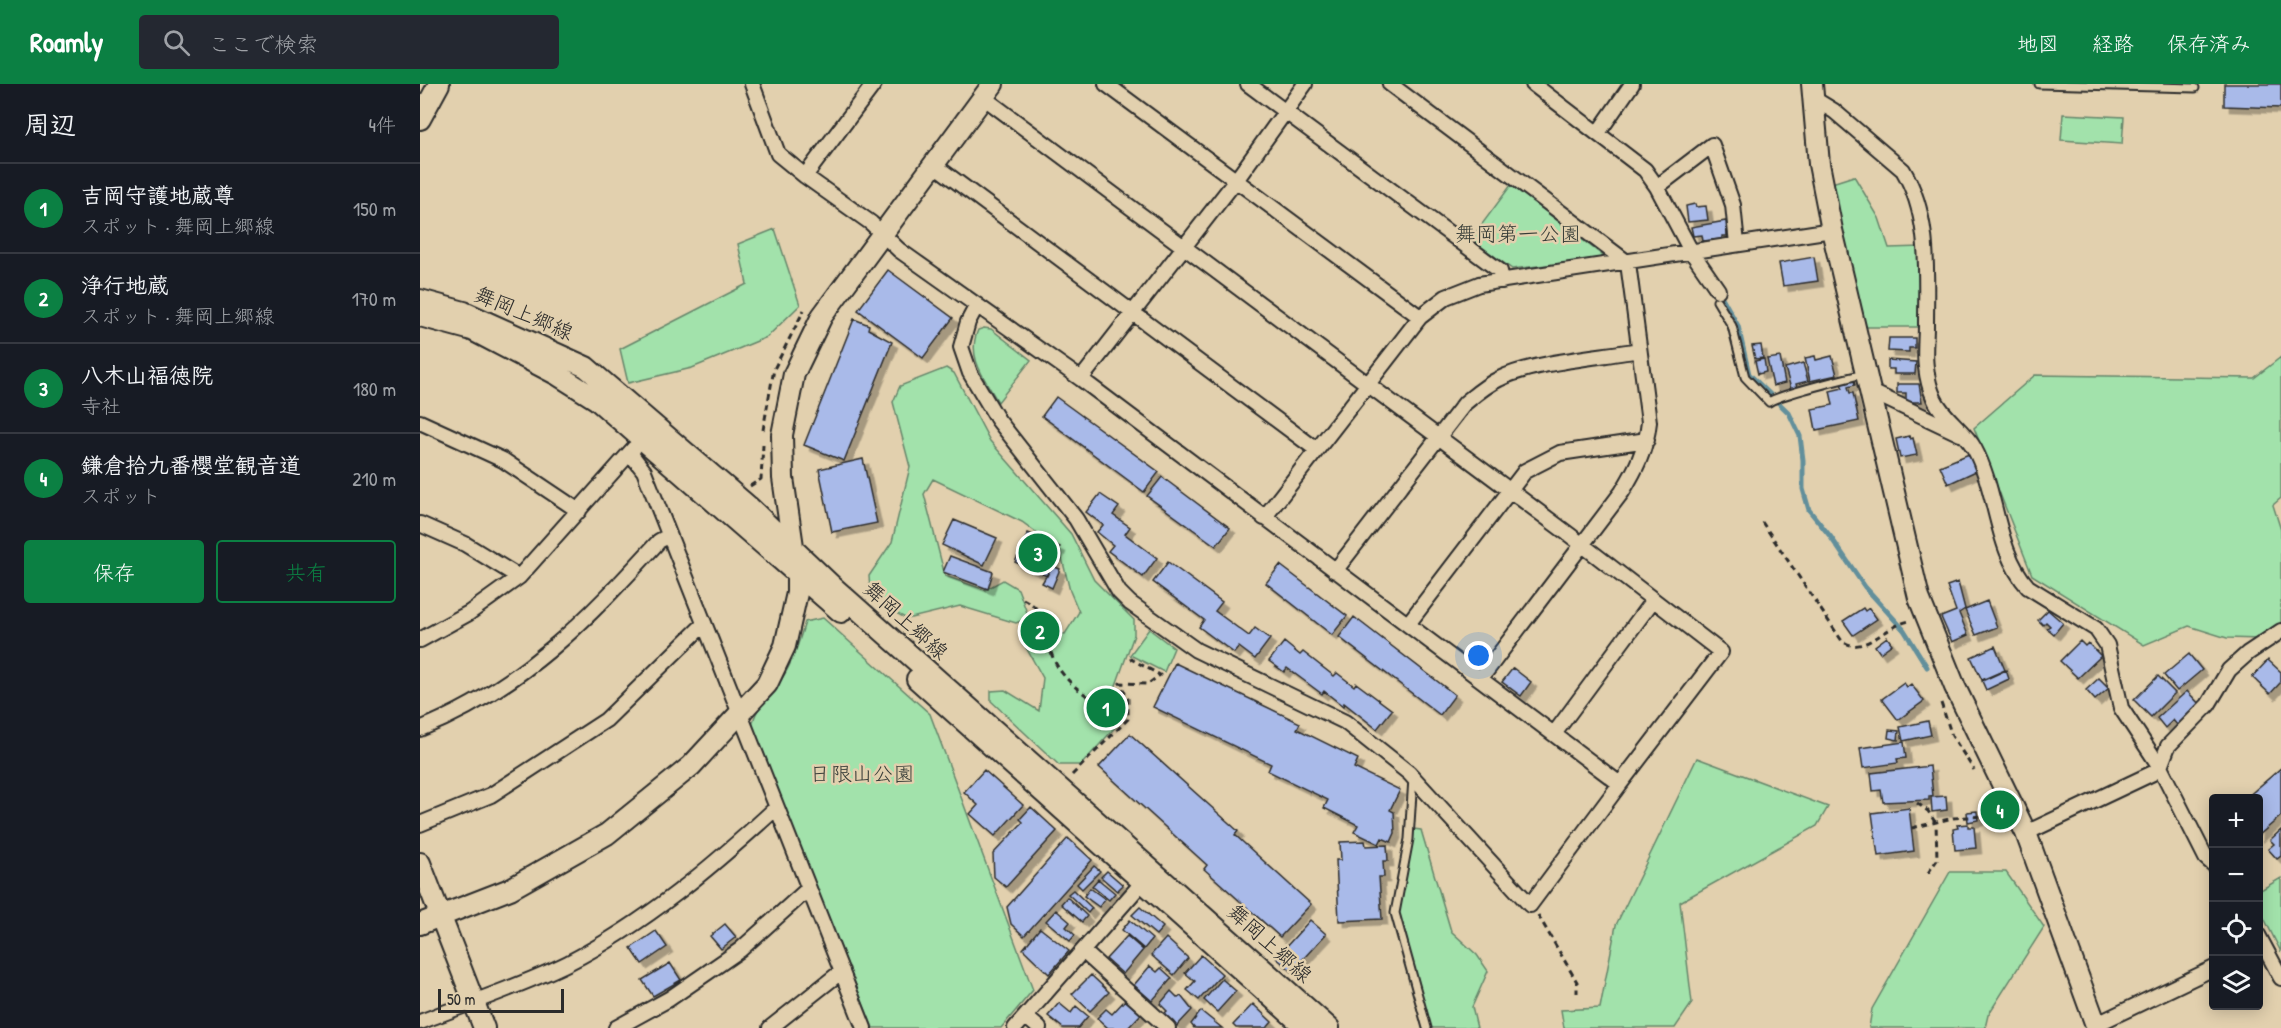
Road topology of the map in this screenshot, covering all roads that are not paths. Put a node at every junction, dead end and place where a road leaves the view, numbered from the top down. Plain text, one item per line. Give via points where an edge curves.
1 (437, 84) edge
2 (874, 84) edge
3 (1106, 84) edge
4 (1248, 84) edge
5 (1305, 84) edge
6 (1390, 84) edge
7 (1533, 84) edge
8 (1632, 84) edge
9 (2039, 84) edge
10 (757, 87) edge
11 (2195, 87) dead end
12 (1811, 90) edge
13 (988, 91) edge
14 (1285, 112) junction
15 (420, 119) edge
16 (1598, 133) junction
17 (933, 164) junction
18 (805, 176) junction
19 (1237, 179) junction
20 (1657, 187) junction
21 (1832, 230) junction
22 (883, 236) junction
23 (1737, 244) junction
24 (1185, 248) junction
25 (1691, 251) junction
26 (1628, 263) junction
27 (1502, 282) junction
28 (1716, 296) joint
29 (420, 300) edge
30 (977, 305) junction
31 (1132, 314) junction
32 (420, 316) edge
33 (1420, 317) junction
34 (1639, 350) junction
35 (1081, 379) junction
36 (1869, 382) junction
37 (1368, 385) junction
38 (420, 422) edge
39 (1965, 436) junction
40 (1438, 438) junction
41 (641, 439) junction
42 (1647, 440) junction
43 (1317, 450) junction
44 (1510, 490) junction
45 (579, 511) junction
46 (1264, 518) junction
47 (420, 524) edge
48 (668, 536) junction
49 (1581, 543) junction
50 (794, 551) junction
51 (1335, 571) junction
52 (797, 574) junction
53 (519, 577) junction
54 (1653, 600) junction
55 (1408, 624) junction
56 (703, 625) junction
57 (2281, 631) edge
58 (420, 640) edge
59 (1481, 678) junction
60 (739, 714) junction
61 (420, 729) edge
62 (1554, 734) junction
63 (2160, 767) junction
64 (1413, 777) junction
65 (1620, 784) junction
66 (776, 808) junction
67 (420, 824) edge
68 (2026, 833) junction
69 (2209, 861) edge
70 (420, 863) edge
71 (1148, 876) junction
72 (808, 889) junction
73 (441, 916) junction
74 (420, 924) edge
75 (2263, 947) edge
76 (1083, 951) junction
77 (2209, 970) edge
78 (842, 971) junction
79 (2281, 978) edge
80 (473, 1001) junction
81 (1026, 1017) junction
82 (1297, 1020) edge
83 (420, 1022) edge
84 (2093, 1027) edge
85 (484, 1028) edge
86 (616, 1028) edge
87 (770, 1028) edge
88 (864, 1028) edge
89 (1015, 1028) edge
90 (1039, 1028) edge
91 (1168, 1028) edge
92 (1329, 1028) edge
93 (1427, 1028) edge

1 - 15 street
2 - 18 street
3 - 19 street
4 - 14 street
5 - 14 street
6 - 26 street
7 - 16 street
8 - 16 street
9 - 11 lane
10 - 18 street via 778,154
12 - 21 street via 1819,164
12 - 39 street via 1902,170 1910,182 1927,251 1925,365 1934,399
13 - 17 street
13 - 24 street
14 - 19 street
14 - 27 street via 1500,271
16 - 20 street via 1645,170
17 - 22 street
17 - 31 street
18 - 22 street
19 - 24 street
19 - 33 street
20 - 23 street via 1712,145 1733,205
20 - 25 street
21 - 23 street
21 - 36 street
22 - 30 street
22 - 50 street via 822,316 794,374 782,446 785,505
23 - 25 street
24 - 31 street
24 - 37 street
25 - 26 street
25 - 28 street
26 - 27 street
26 - 34 street
27 - 33 street via 1479,284 1446,297
28 - 36 lane via 1732,326 1745,377 1769,402 1777,396
29 - 41 street, 舞岡上郷線 via 464,312 586,367
30 - 35 street
30 - 64 street via 962,347 970,373 998,420 1076,519 1119,592 1196,650 1344,722
31 - 35 street
31 - 43 street
32 - 41 street, 舞岡上郷線 via 472,330 558,375 596,399
33 - 37 street
34 - 40 street via 1500,378 1465,403
34 - 42 street via 1649,422
35 - 46 street
36 - 39 street
36 - 68 street via 1919,598 1955,687
37 - 40 street
37 - 43 street
38 - 45 street via 503,460
39 - 63 street via 1993,495 2005,548 2021,579 2096,629 2107,645 2121,708
40 - 44 street
40 - 51 street
41 - 45 street
41 - 48 street via 644,471
41 - 50 street, 舞岡上郷線 via 748,506
41 - 52 street, 舞岡上郷線
42 - 44 street via 1560,453 1525,471
42 - 49 street via 1639,464 1622,492
43 - 46 street
44 - 49 street
44 - 55 street
45 - 53 street
46 - 51 street
47 - 53 street via 465,544
48 - 56 street
48 - 61 street via 582,624 535,664 485,698
49 - 54 street
49 - 59 street
50 - 52 street
50 - 71 street, 舞岡上郷線
51 - 55 street
52 - 60 street via 792,621 782,656 767,684
52 - 71 street, 舞岡上郷線
53 - 58 street via 469,614
54 - 62 street
54 - 65 street via 1721,652
55 - 59 street
56 - 60 street
56 - 67 street via 606,720 491,795
57 - 63 street via 2229,670 2208,705 2168,746
59 - 62 street
60 - 66 street
60 - 73 street via 691,766 607,834 510,889
62 - 65 street
63 - 68 street
63 - 69 street
64 - 65 street via 1530,905
64 - 93 lane via 1409,839 1395,913
66 - 72 street
66 - 80 street via 711,868 635,925 567,963
68 - 84 street
70 - 73 street
71 - 76 street
71 - 82 street, 舞岡上郷線
72 - 78 street
72 - 86 street via 740,950 669,999
73 - 74 street
73 - 80 street
75 - 79 street
76 - 81 street
76 - 91 street
77 - 84 street
78 - 87 street
78 - 88 street
80 - 83 street
80 - 85 street
81 - 89 street
81 - 90 street
82 - 92 street, 舞岡上郷線

